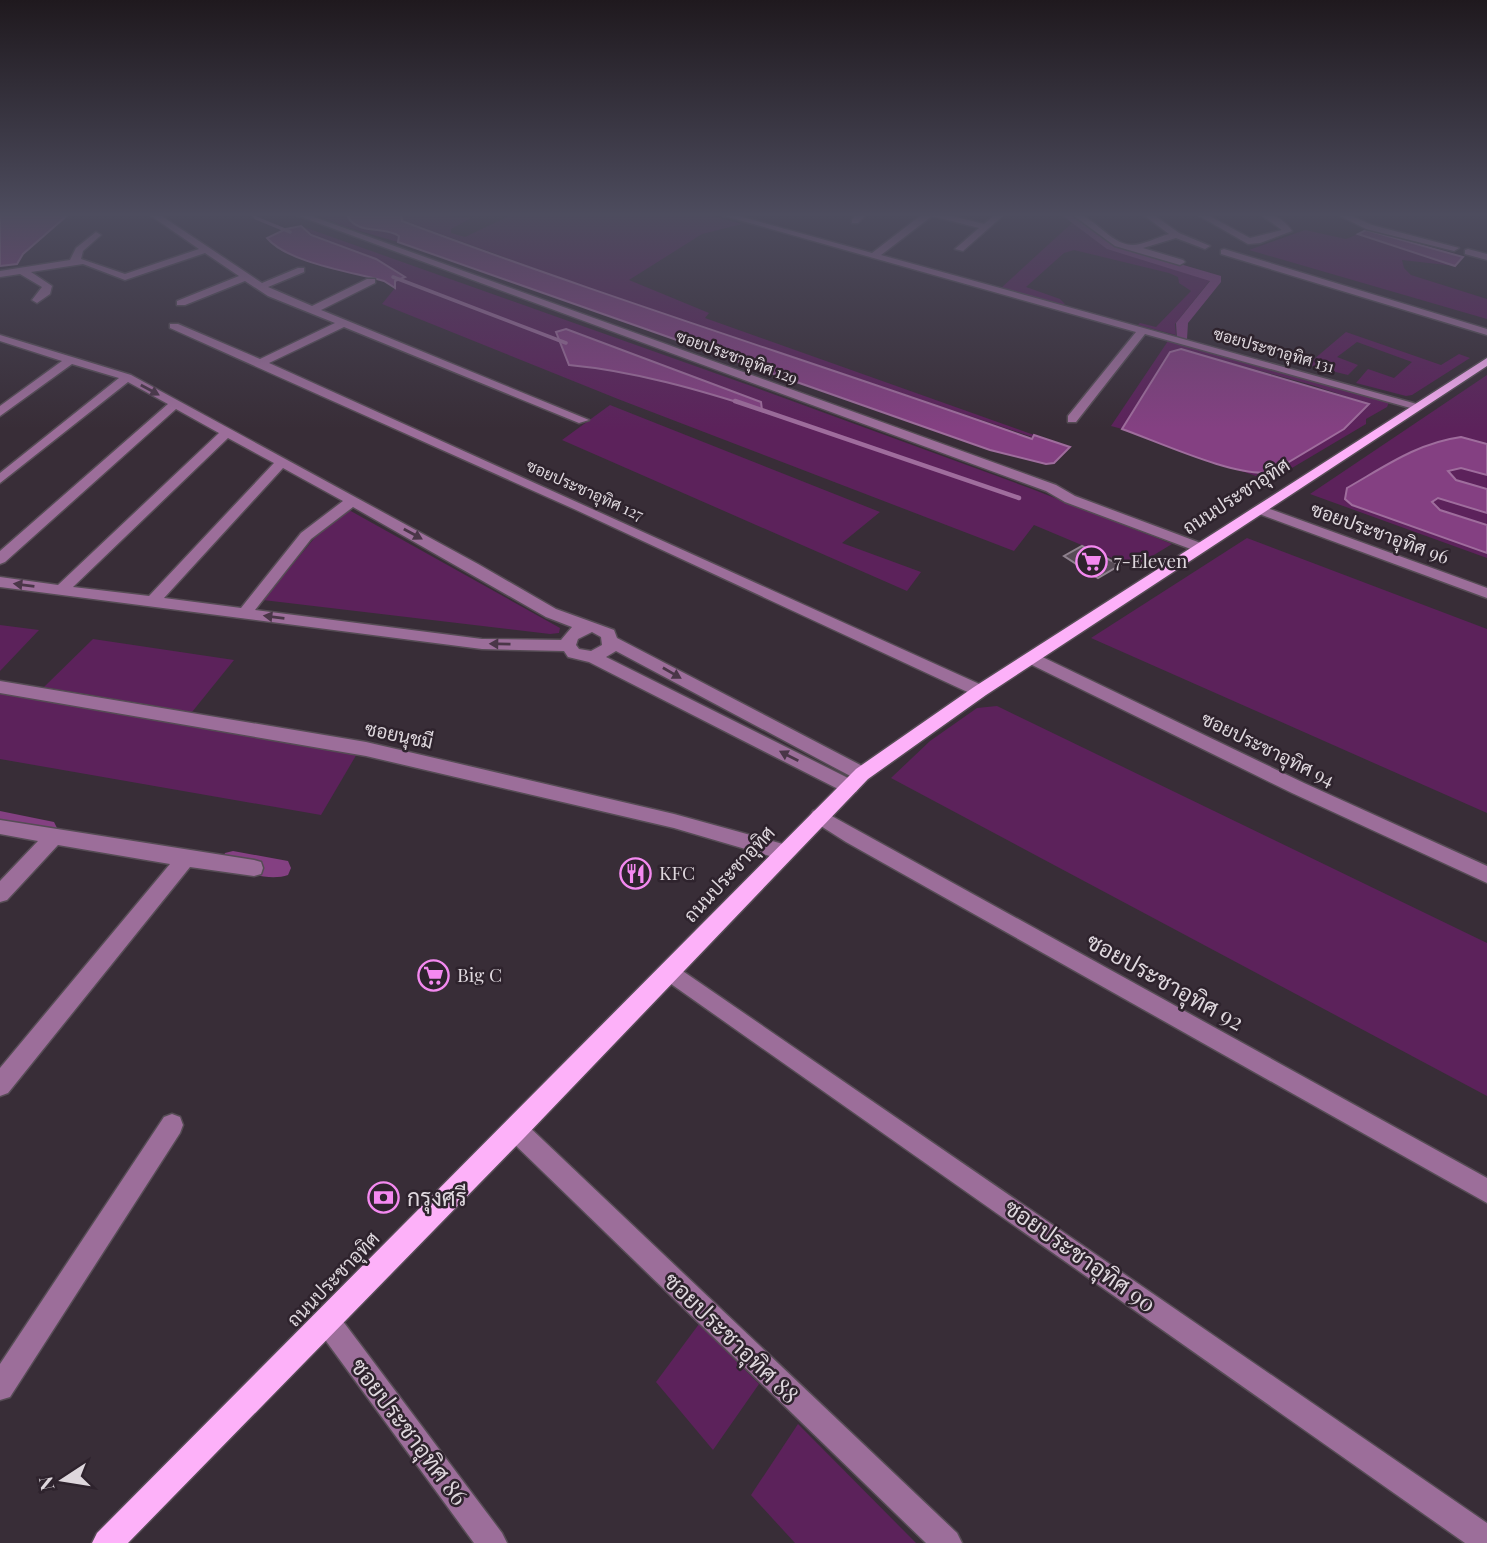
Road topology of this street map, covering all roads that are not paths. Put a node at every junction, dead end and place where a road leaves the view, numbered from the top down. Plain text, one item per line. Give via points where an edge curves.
1 (45, 285) edge
2 (226, 285) edge
3 (363, 285) edge
4 (489, 285) edge
5 (979, 285) edge
6 (1342, 285) edge
7 (1356, 285) edge
8 (260, 286) edge
9 (37, 300) dead end
10 (181, 303) dead end
11 (310, 311) junction
12 (344, 323) junction
13 (1487, 323) edge
14 (173, 326) dead end
15 (1143, 330) junction
16 (1487, 332) edge
17 (0, 338) edge
18 (17, 343) junction
19 (0, 355) edge
20 (71, 359) junction
21 (1487, 361) edge
22 (261, 363) junction
23 (127, 377) junction
24 (175, 404) junction
25 (1418, 406) junction
26 (0, 412) edge
27 (1072, 419) dead end
28 (583, 420) dead end
29 (226, 433) junction
30 (281, 463) junction
31 (0, 479) edge
32 (353, 501) junction
33 (1259, 509) junction
34 (1206, 545) junction
35 (0, 559) edge
36 (0, 582) edge
37 (62, 589) junction
38 (1487, 593) edge
39 (152, 602) junction
40 (244, 614) junction
41 (587, 627) junction
42 (612, 642) junction
43 (568, 646) junction
44 (593, 657) junction
45 (1032, 658) junction
46 (0, 687) edge
47 (980, 691) junction
48 (862, 774) junction
49 (850, 788) junction
50 (819, 816) junction
51 (0, 827) edge
52 (53, 837) junction
53 (783, 852) junction
54 (186, 859) junction
55 (254, 868) dead end
56 (1487, 875) edge
57 (0, 894) edge
58 (671, 972) junction
59 (0, 1085) edge
60 (172, 1125) dead end
61 (516, 1130) junction
62 (1487, 1191) edge
63 (327, 1321) junction
64 (0, 1387) edge
65 (1487, 1541) edge
66 (107, 1543) edge
67 (492, 1543) edge
68 (947, 1543) edge

1 - 9 street via 46,292
2 - 10 street
3 - 11 street
4 - 34 street, ซอยประชาอุทิศ 129
5 - 15 street, ซอยประชาอุทิศ 131
6 - 16 street
7 - 13 street
8 - 11 street
11 - 12 street
12 - 22 street
12 - 28 street
14 - 22 street, ซอยประชาอุทิศ 127
15 - 25 street, ซอยประชาอุทิศ 131
15 - 27 street
17 - 18 street
18 - 19 street
18 - 20 street
20 - 23 street
20 - 26 street
21 - 25 main road, ถนนประชาอุทิศ
22 - 47 street, ซอยประชาอุทิศ 127
23 -> 24 street
23 - 31 street
24 - 29 street
24 - 35 street
25 - 33 main road, ถนนประชาอุทิศ
29 - 30 street
29 - 37 street
30 - 32 street
30 - 39 street
32 - 40 street via 316,526
32 -> 41 street via 551,613
33 - 34 main road, ถนนประชาอุทิศ
33 - 38 street, ซอยประชาอุทิศ 96
34 - 45 main road, ถนนประชาอุทิศ
37 -> 36 street
37 - 39 street
39 - 40 street
43 -> 40 street via 482,644
41 - 42 street via 606,630
41 - 43 street via 575,632
42 - 44 street via 606,652
42 -> 48 street
43 - 44 street via 579,656
49 -> 44 street
45 - 47 main road, ถนนประชาอุทิศ
45 - 56 street, ซอยประชาอุทิศ 94
46 - 53 street, ซอยนุชมี via 366,749 662,818
47 - 48 main road, ถนนประชาอุทิศ
48 - 49 main road, ถนนประชาอุทิศ
49 - 50 main road, ถนนประชาอุทิศ
50 - 53 main road, ถนนประชาอุทิศ
50 - 62 street, ซอยประชาอุทิศ 92
51 - 52 street
52 - 54 street
52 - 57 street
53 - 58 main road, ถนนประชาอุทิศ
54 - 55 street
54 - 59 street
58 - 61 main road, ถนนประชาอุทิศ
58 - 65 street, ซอยประชาอุทิศ 90
60 - 64 street
61 - 63 main road, ถนนประชาอุทิศ
61 - 68 street, ซอยประชาอุทิศ 88
63 - 66 main road, ถนนประชาอุทิศ
63 - 67 street, ซอยประชาอุทิศ 86

